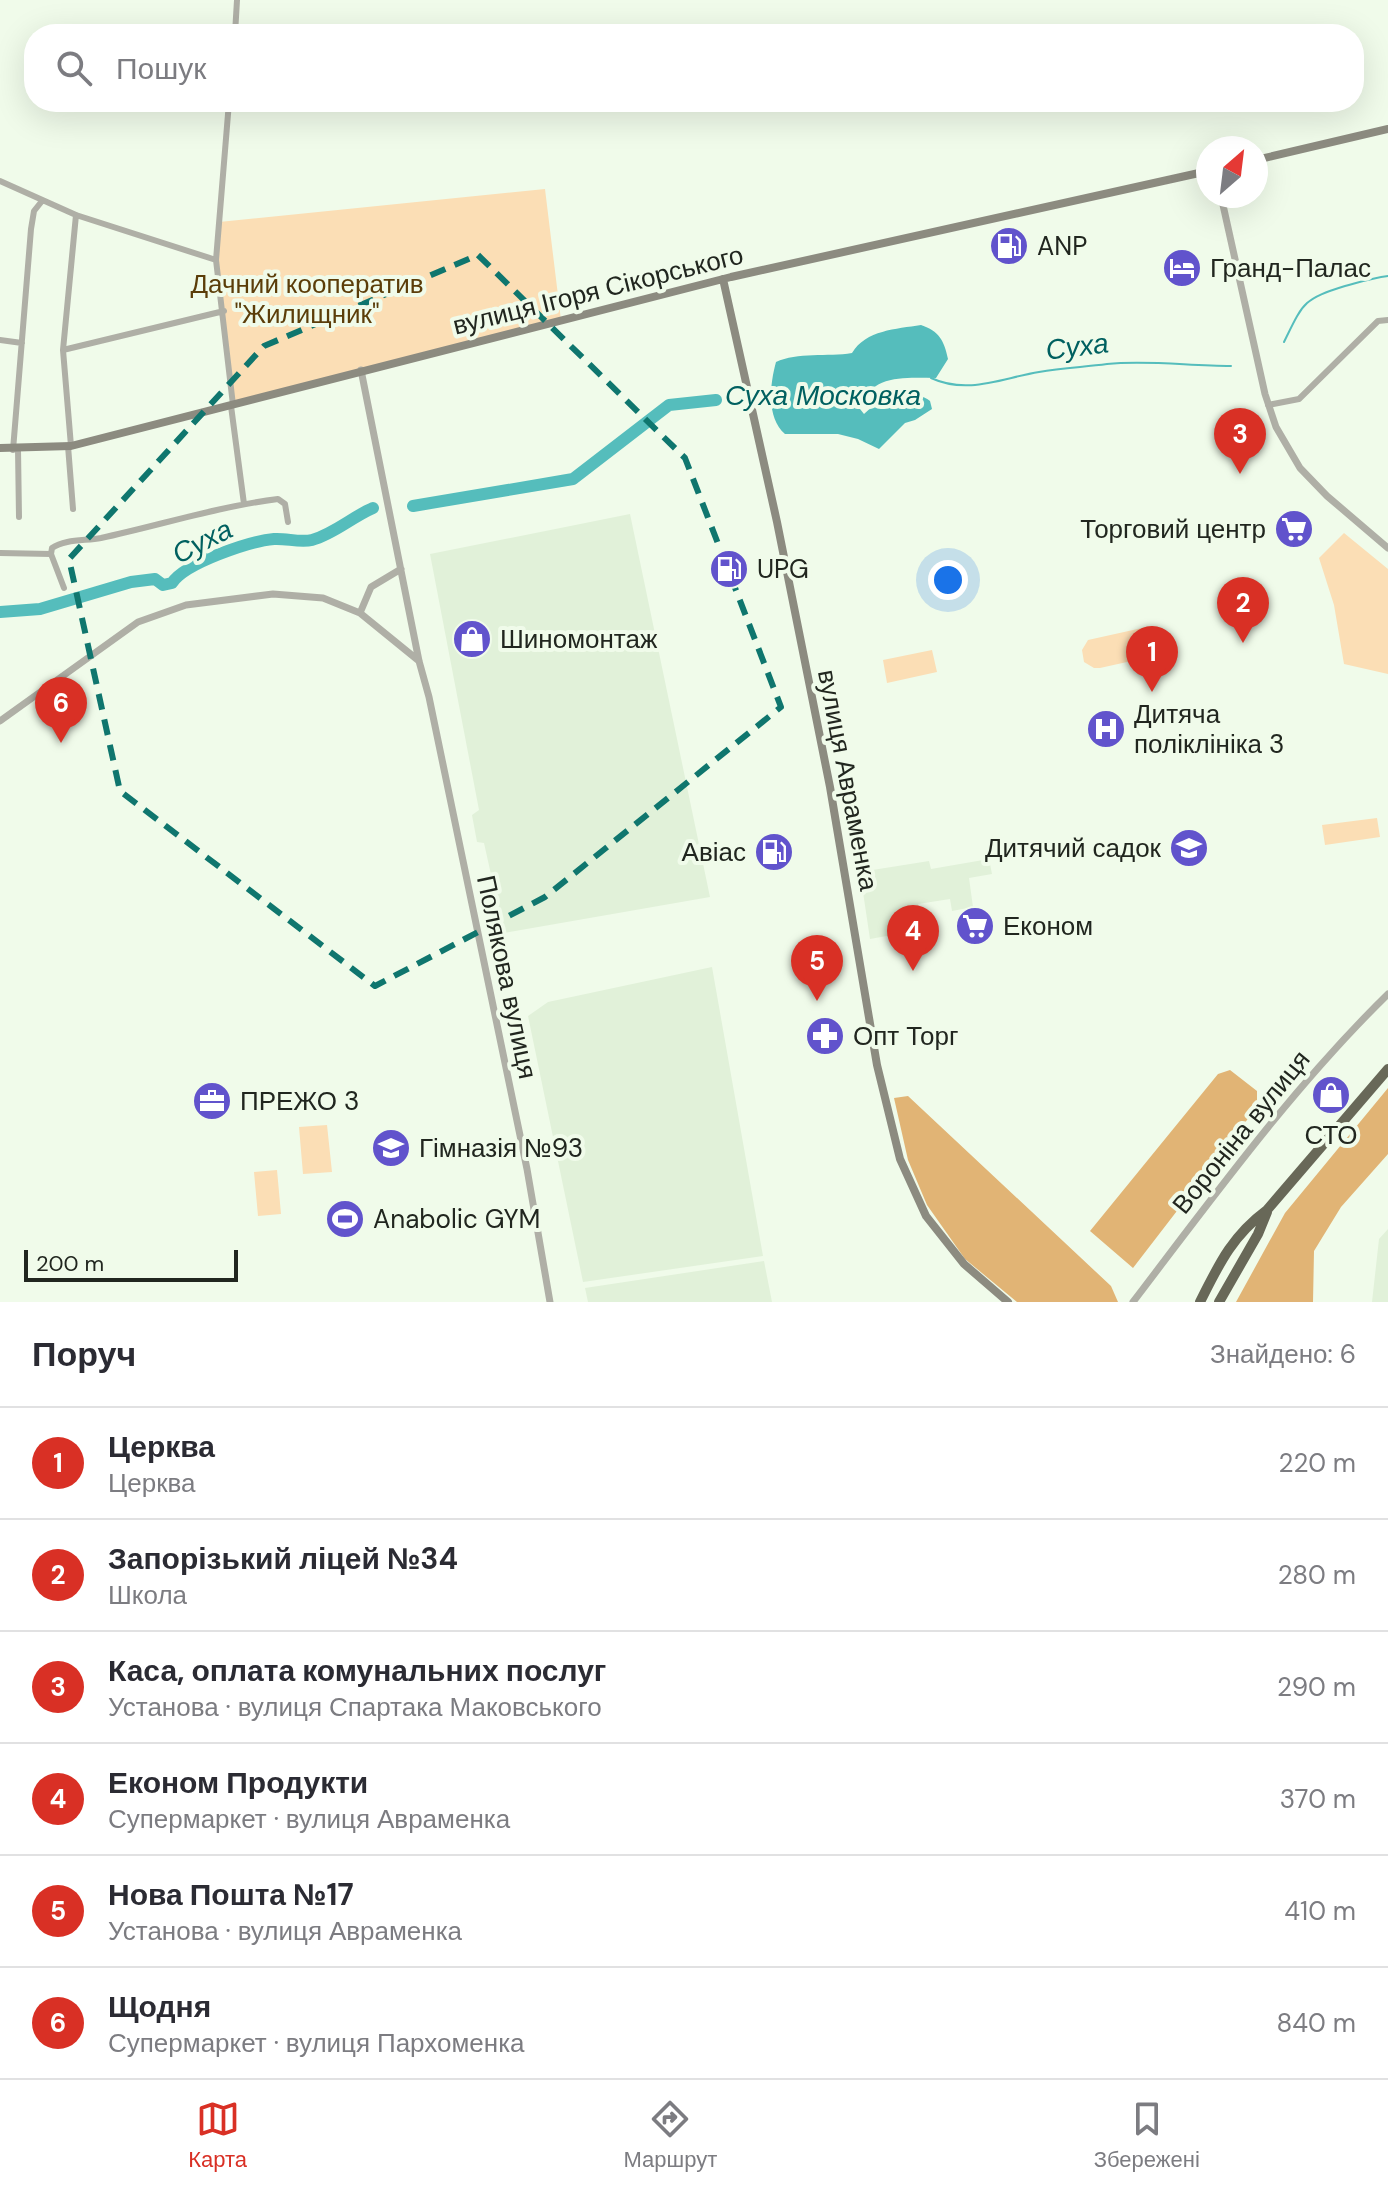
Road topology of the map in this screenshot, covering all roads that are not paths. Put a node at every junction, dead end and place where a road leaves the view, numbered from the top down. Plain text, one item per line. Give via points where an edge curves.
1 (237, 0) edge
2 (236, 24) edge
3 (228, 112) edge
4 (1388, 129) edge
5 (1268, 157) edge
6 (1196, 174) edge
7 (0, 181) edge
8 (42, 201) junction
9 (1224, 208) edge
10 (76, 215) junction
11 (216, 260) junction
12 (723, 279) junction
13 (224, 311) junction
14 (1388, 320) edge
15 (0, 340) edge
16 (22, 343) junction
17 (63, 350) junction
18 (361, 370) junction
19 (232, 405) junction
20 (1268, 405) junction
21 (69, 446) junction
22 (0, 448) edge
23 (16, 450) junction
24 (244, 504) junction
25 (73, 509) dead end
26 (19, 517) dead end
27 (288, 522) dead end
28 (1388, 548) edge
29 (0, 553) edge
30 (51, 554) junction
31 (401, 569) junction
32 (64, 588) dead end
33 (360, 613) junction
34 (419, 661) junction
35 (0, 721) edge
36 (1388, 994) edge
37 (1388, 1069) edge
38 (1267, 1210) junction
39 (550, 1302) edge
40 (1008, 1302) edge
41 (1133, 1302) edge
42 (1200, 1302) edge
43 (1219, 1302) edge

1 - 2 street
3 - 11 street
4 - 5 main road
6 - 12 main road, вулиця Ігоря Сікорського
7 - 8 street
8 - 10 street
8 - 16 street via 31,229
9 - 20 street
10 - 11 street
10 - 17 street
11 - 13 street
12 - 18 main road, вулиця Ігоря Сікорського
12 - 40 main road, вулиця Авраменка via 777,522 830,787 877,1065 900,1159 926,1216 964,1264
13 - 17 street
13 - 19 street
14 - 20 street via 1378,321 1299,399
15 - 16 street
16 - 23 street
17 - 21 street
18 - 19 main road, вулиця Ігоря Сікорського
18 - 31 street, Полякова вулиця
19 - 21 main road, вулиця Ігоря Сікорського
19 - 24 street
20 - 28 street via 1300,468
21 - 23 main road, вулиця Ігоря Сікорського
21 - 25 street
22 - 23 main road, вулиця Ігоря Сікорського
23 - 26 street
24 - 27 street via 278,499 285,504
24 - 30 street via 59,544
29 - 30 street
30 - 32 street
31 - 33 street via 371,587
31 - 34 street, Полякова вулиця
33 - 34 street
33 - 35 street via 323,598 273,594 186,605 138,622
34 - 39 street, Полякова вулиця via 521,1140
36 - 41 street, Вороніна вулиця via 1327,1057
37 - 38 highway
38 - 42 highway via 1245,1226
38 - 43 highway

